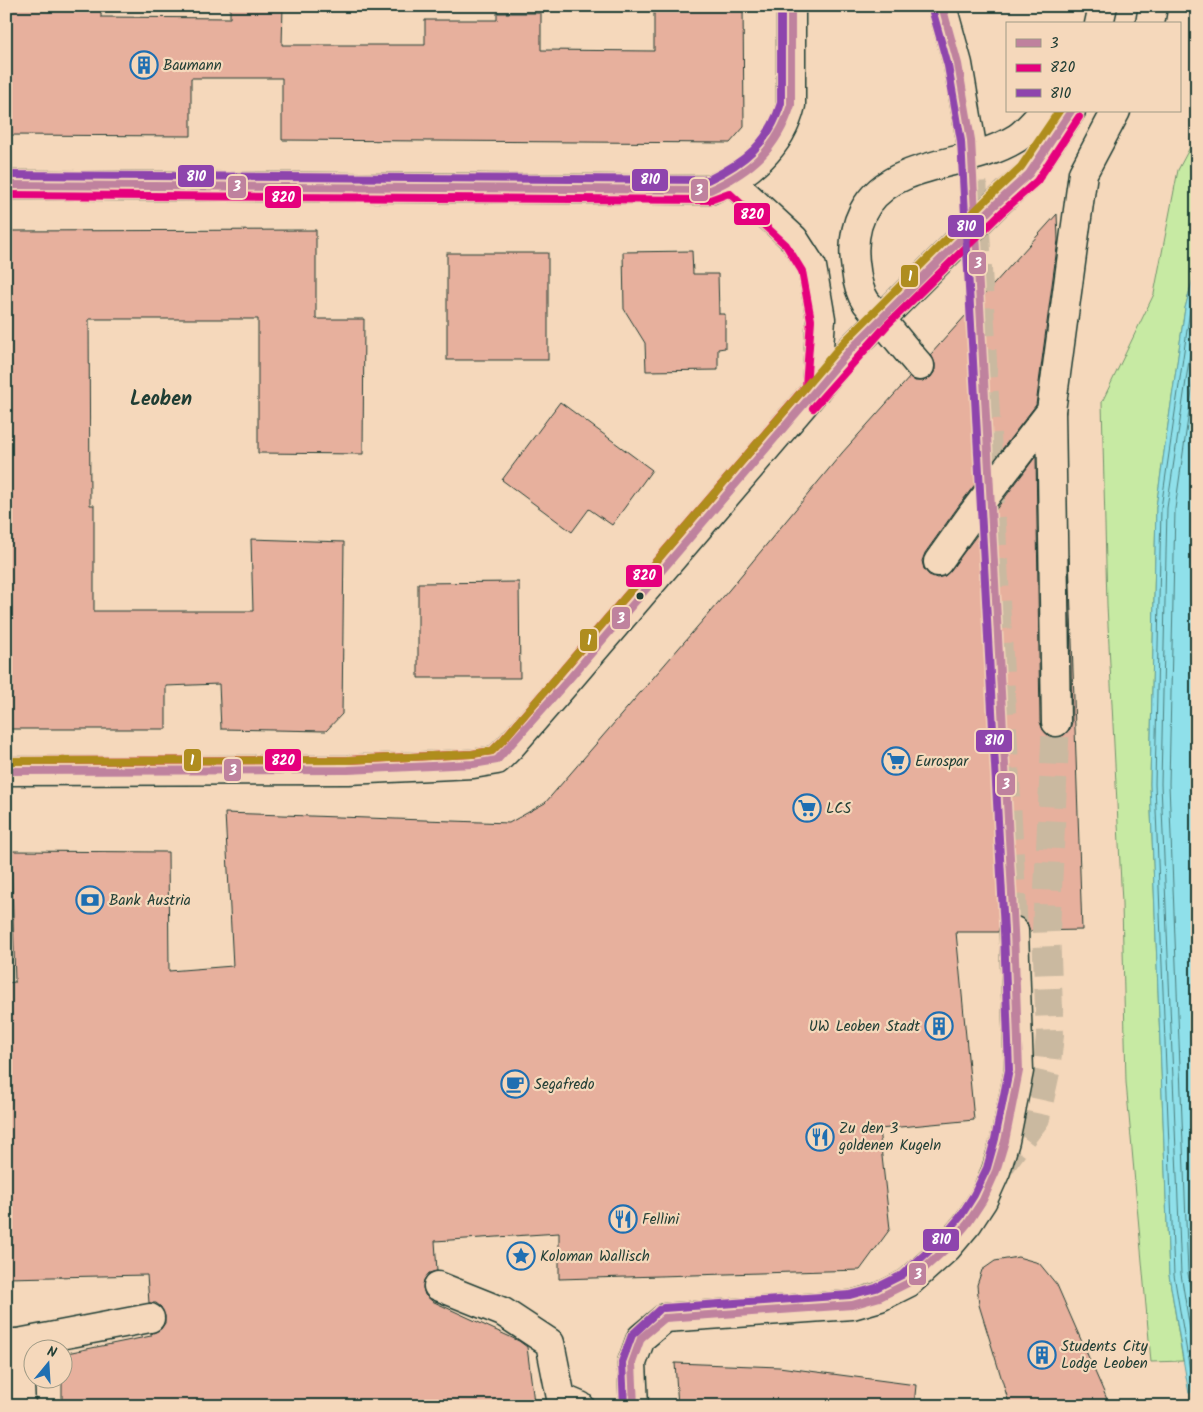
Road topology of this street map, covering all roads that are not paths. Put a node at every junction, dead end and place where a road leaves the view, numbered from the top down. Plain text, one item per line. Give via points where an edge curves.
1 (791, 6) edge
2 (942, 6) edge
3 (1103, 6) edge
4 (1153, 6) edge
5 (1099, 22) edge
6 (1150, 22) edge
7 (1043, 112) edge
8 (1070, 112) edge
9 (1115, 112) edge
10 (970, 140) tunnel mouth
11 (731, 181) junction
12 (6, 185) edge
13 (880, 318) junction
14 (920, 366) dead end
15 (816, 390) junction
16 (1051, 411) junction
17 (938, 562) dead end
18 (1056, 722) tunnel mouth
19 (6, 771) edge
20 (1014, 932) tunnel mouth
21 (438, 1286) dead end
22 (150, 1318) dead end
23 (12, 1343) edge
24 (570, 1402) edge
25 (21, 1406) edge
26 (634, 1406) edge

1 - 11 street via 792,105 788,118 770,149
2 - 10 street via 958,64
3 - 5 street
4 - 6 street
7 - 13 street via 1019,136 1000,147 905,175 880,191 866,207 857,223 854,240 857,281 866,301
8 - 13 street via 1029,174
9 - 16 street via 1083,173
11 - 12 street via 710,190
11 - 15 street via 794,240 812,267 821,319
13 - 14 street
13 - 15 street
15 - 19 street via 510,748 496,760 348,770
16 - 17 street
16 - 18 street
20 - 26 street via 1018,1071 996,1171 968,1223 947,1248 908,1283 852,1305 665,1318 641,1338 632,1364
21 - 24 street via 503,1312 550,1343
22 - 23 street
23 - 25 street

